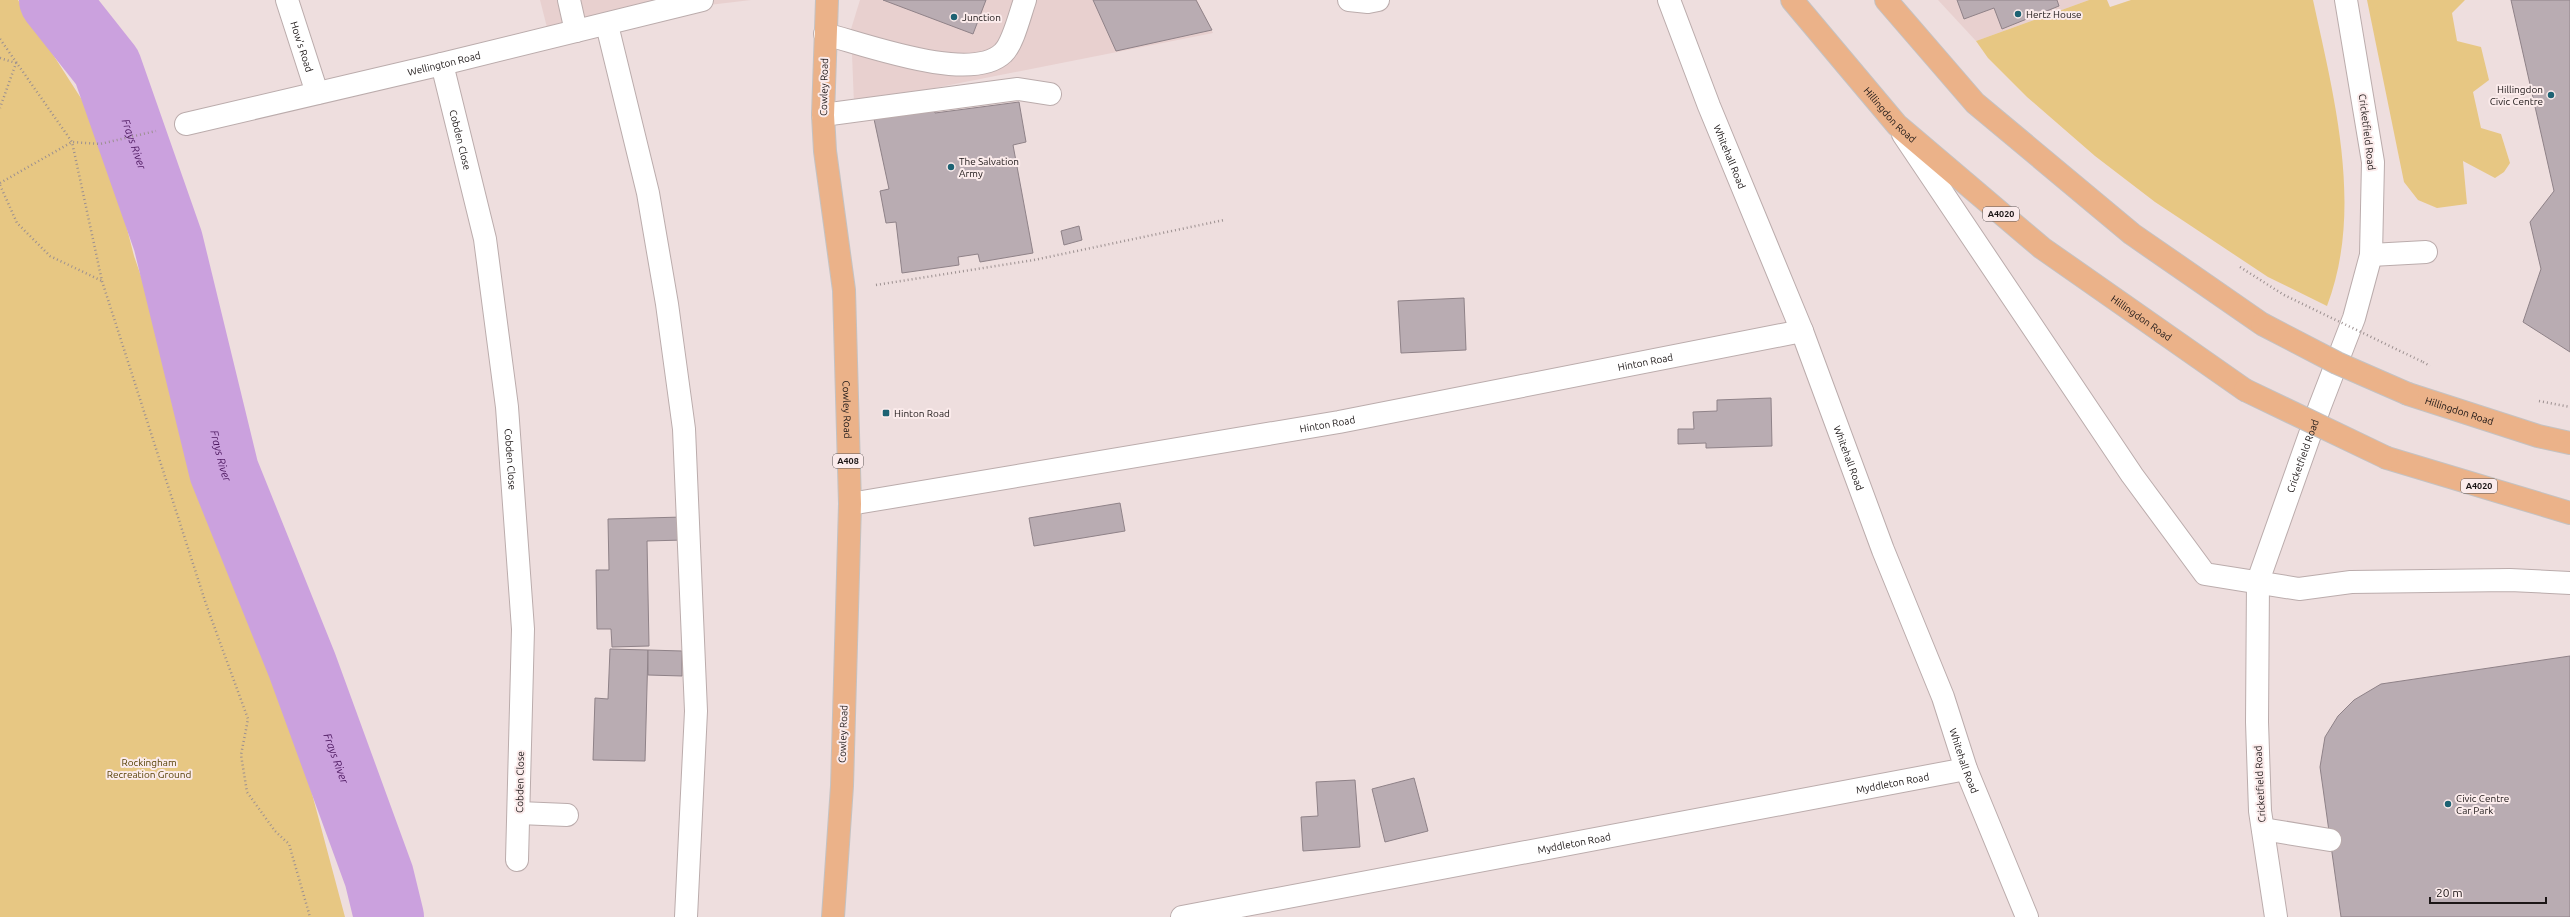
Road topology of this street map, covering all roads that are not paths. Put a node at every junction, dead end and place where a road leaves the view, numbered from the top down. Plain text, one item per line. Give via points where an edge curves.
1 (287, 0) edge
2 (568, 0) edge
3 (702, 0) edge
4 (827, 0) edge
5 (1025, 0) edge
6 (1669, 0) edge
7 (1792, 0) edge
8 (1886, 0) edge
9 (2346, 0) edge
10 (664, 5) edge
11 (607, 25) junction
12 (576, 31) junction
13 (825, 34) junction
14 (442, 64) junction
15 (316, 93) junction
16 (1050, 94) dead end
17 (823, 115) junction
18 (186, 124) dead end
19 (1897, 125) junction
20 (2426, 252) dead end
21 (2371, 254) junction
22 (1802, 331) junction
23 (2570, 443) edge
24 (850, 504) junction
25 (2570, 513) edge
26 (2258, 581) junction
27 (2570, 583) edge
28 (1966, 770) junction
29 (519, 813) junction
30 (567, 815) dead end
31 (2263, 830) junction
32 (2330, 840) dead end
33 (517, 860) dead end
34 (686, 917) edge
35 (833, 917) edge
36 (1182, 917) edge
37 (2027, 917) edge
38 (2276, 917) edge

1 - 15 street, How's Road
2 - 12 street
3 - 10 street, Wellington Road
4 - 13 main road, Cowley Road / A408
5 - 13 street via 1007,47 995,59 983,63 943,65
6 - 22 street, Whitehall Road via 1709,106
7 - 19 main road, Hillingdon Road / A4020
8 - 23 main road, Hillingdon Road, bridge via 1975,103 2132,234 2262,324 2337,363 2408,394 2538,436
9 - 21 street, Cricketfield Road via 2373,162
10 - 11 street, Wellington Road
11 - 12 street, Wellington Road
11 - 34 street via 648,193 667,304 684,429 696,711
12 - 14 street, Wellington Road
13 - 17 main road, Cowley Road / A408
14 - 15 street, Wellington Road
14 - 29 street, Cobden Close via 485,239 507,407 523,629
15 - 18 street, Wellington Road
16 - 17 street via 1018,89
17 - 24 main road, Cowley Road / A408 via 825,151 844,290
19 - 25 main road, Hillingdon Road / A4020, bridge via 2042,248 2245,390 2387,458
19 - 26 street via 2132,475 2205,574
20 - 21 street
21 - 26 street, Cricketfield Road via 2354,318
22 - 24 street, Hinton Road via 1339,422
22 - 28 street, Whitehall Road via 1883,550 1943,697
24 - 35 main road, Cowley Road / A408 via 842,786
26 - 27 street via 2299,589 2351,582 2510,580
26 - 31 street, Cricketfield Road via 2257,722
28 - 36 street, Myddleton Road
28 - 37 street, Whitehall Road
29 - 30 street
29 - 33 street, Cobden Close
31 - 32 street
31 - 38 street, Cricketfield Road

